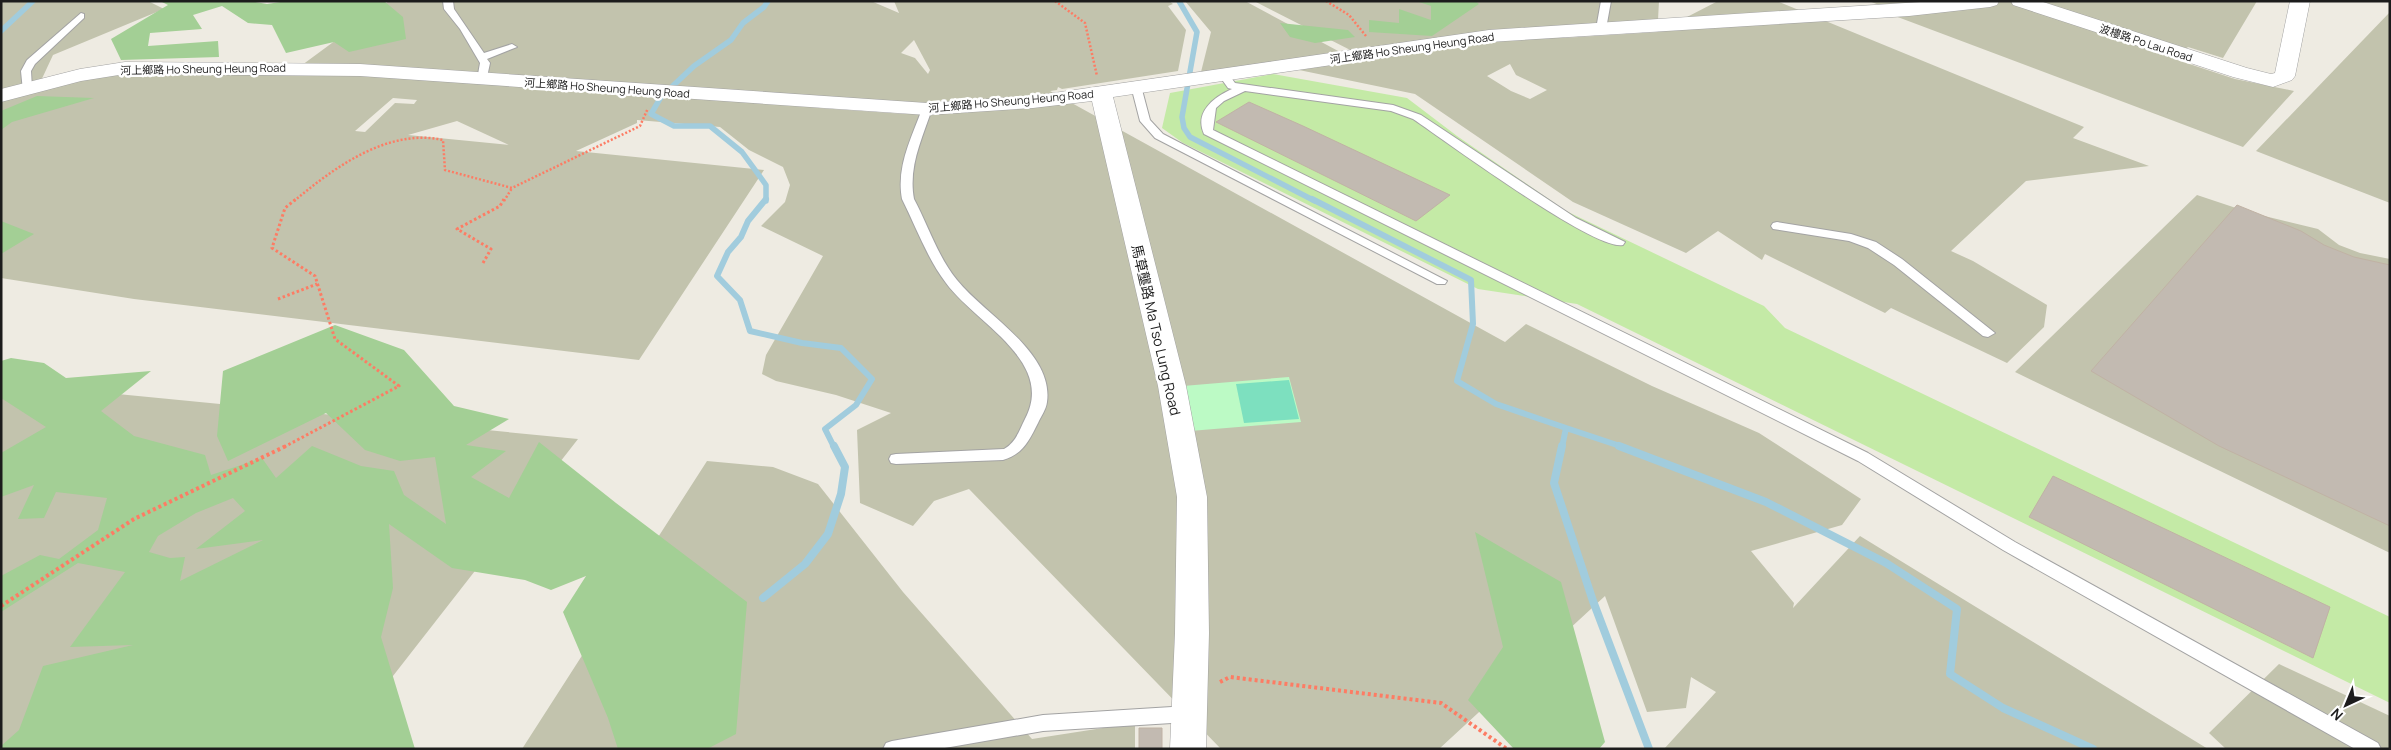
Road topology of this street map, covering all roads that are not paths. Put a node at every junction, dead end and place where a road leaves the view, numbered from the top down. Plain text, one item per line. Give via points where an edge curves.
1 (448, 1) edge
2 (1606, 1) edge
3 (1990, 1) edge
4 (2020, 1) edge
5 (2300, 1) edge
6 (81, 16) dead end
7 (1601, 29) junction
8 (512, 47) dead end
9 (482, 57) junction
10 (1223, 74) junction
11 (482, 80) junction
12 (1136, 86) junction
13 (1243, 88) junction
14 (27, 89) junction
15 (1101, 94) junction
16 (1, 96) edge
17 (927, 109) junction
18 (1778, 226) dead end
19 (1619, 242) dead end
20 (1441, 281) dead end
21 (1988, 333) dead end
22 (896, 459) dead end
23 (1189, 706) junction
24 (892, 749) edge
25 (1188, 749) edge
26 (2372, 749) edge

1 - 9 lane via 449,9
2 - 7 lane
3 - 7 street, 河上鄉路 Ho Sheung Heung Road via 1909,10
4 - 5 street, 波樓路 Po Lau Road via 2273,81 2285,76
6 - 14 lane via 30,62 26,71
7 - 10 street, 河上鄉路 Ho Sheung Heung Road via 1489,36
8 - 9 lane
9 - 11 lane via 485,63
10 - 12 street, 河上鄉路 Ho Sheung Heung Road
10 - 13 lane via 1232,86
11 - 14 street, 河上鄉路 Ho Sheung Heung Road via 312,68 126,68 80,75
11 - 17 street, 河上鄉路 Ho Sheung Heung Road
12 - 15 street, 河上鄉路 Ho Sheung Heung Road
12 - 20 lane via 1145,121 1159,136
13 - 19 lane via 1393,108 1416,117 1572,221
13 - 26 lane via 1214,102 1206,118 1208,132 1862,457 2009,546
14 - 16 street, 河上鄉路 Ho Sheung Heung Road
15 - 17 street, 河上鄉路 Ho Sheung Heung Road
15 - 23 street, 馬草壟路 Ma Tso Lung Road via 1172,386 1192,497
17 - 22 lane via 906,171 908,199 951,281 1025,355 1040,386 1040,403 1020,446 1012,452
18 - 21 lane via 1851,238 1872,245
23 - 24 lane via 1043,723
23 - 25 street, 馬草壟路 Ma Tso Lung Road

